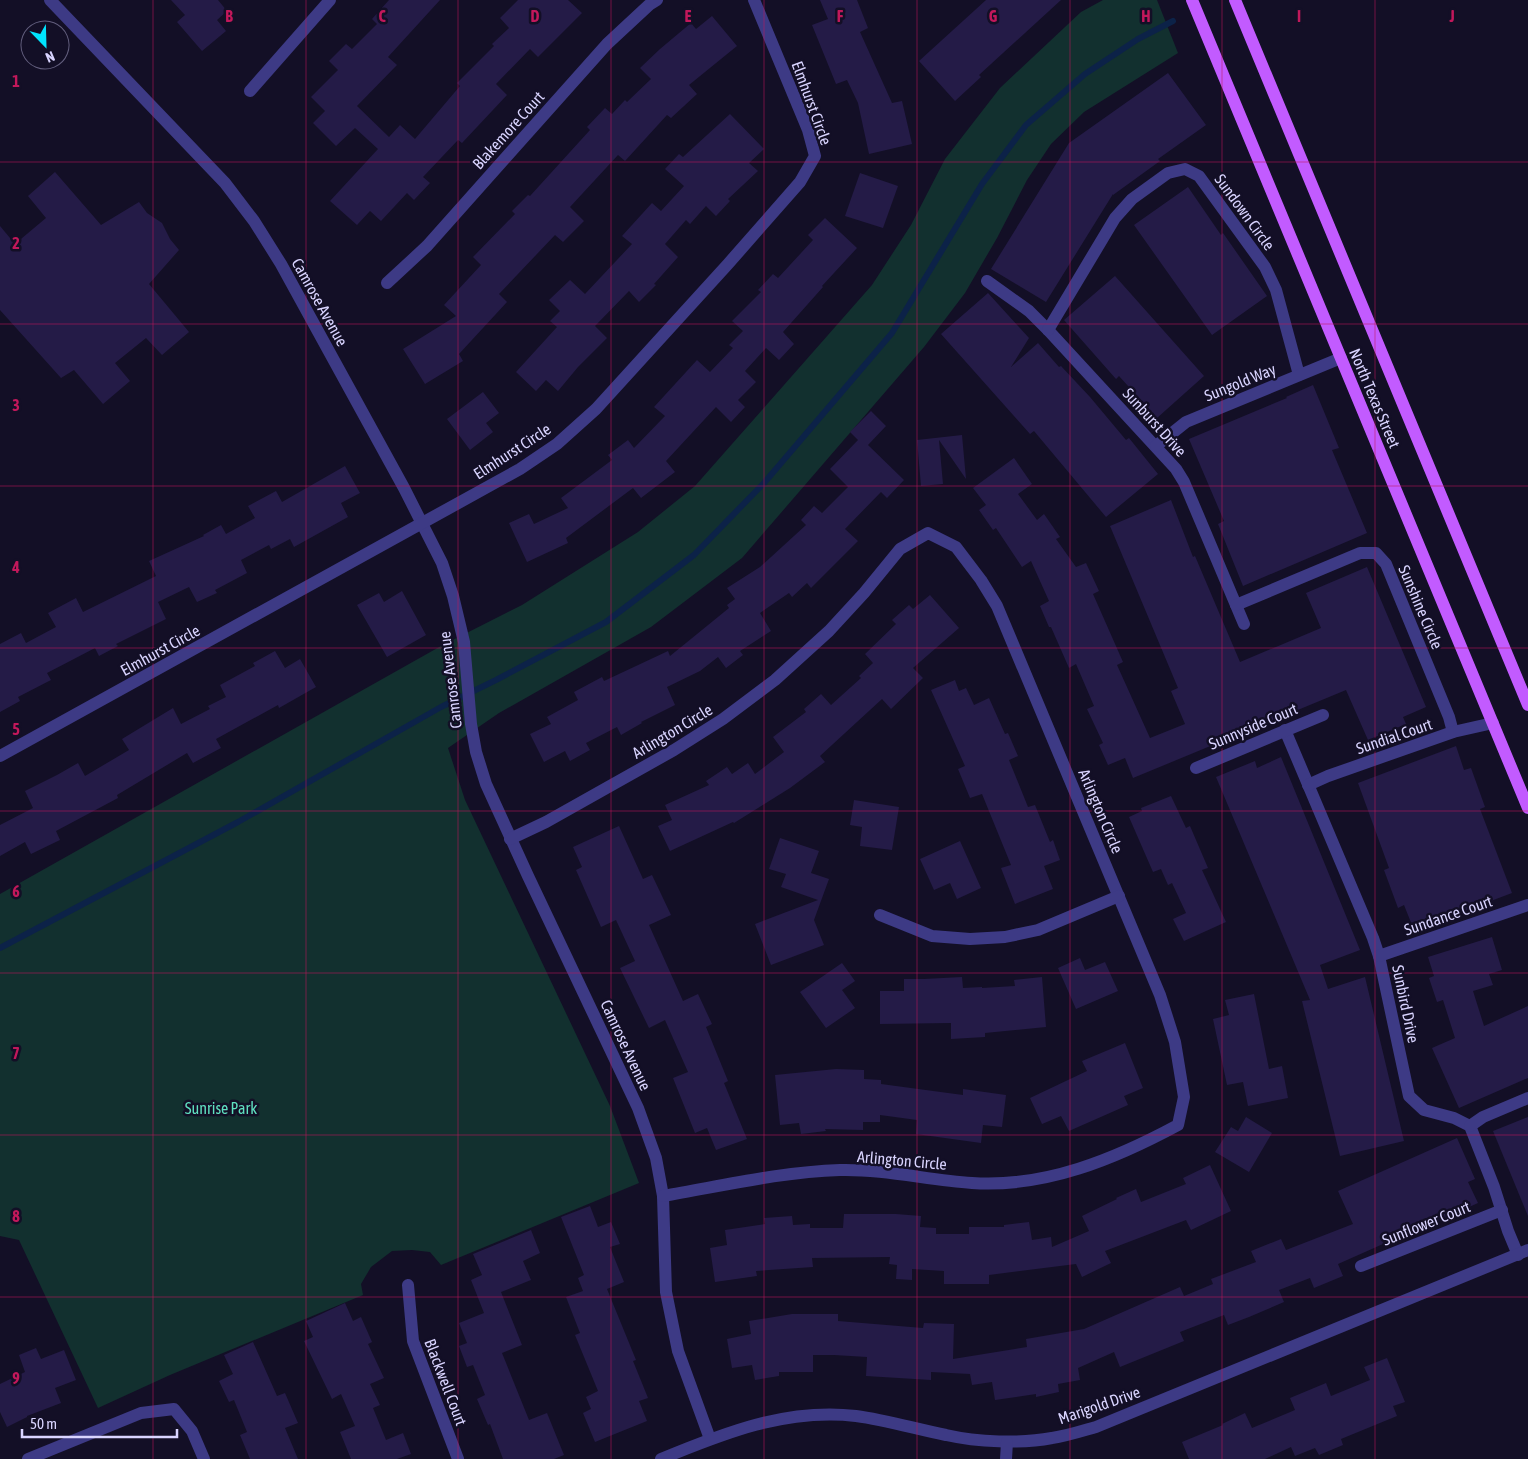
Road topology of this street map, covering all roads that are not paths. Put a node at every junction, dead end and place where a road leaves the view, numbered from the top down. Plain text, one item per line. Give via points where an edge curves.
1 (50, 0) edge
2 (330, 0) edge
3 (657, 0) edge
4 (754, 0) edge
5 (1192, 0) edge
6 (1235, 0) edge
7 (250, 91) dead end
8 (987, 281) dead end
9 (386, 283) dead end
10 (1048, 330) junction
11 (1341, 358) junction
12 (1299, 375) junction
13 (1156, 446) junction
14 (422, 524) junction
15 (1236, 605) junction
16 (1244, 624) dead end
17 (1528, 705) edge
18 (1323, 715) dead end
19 (1493, 723) junction
20 (1285, 730) junction
21 (1453, 732) junction
22 (0, 756) edge
23 (1196, 768) dead end
24 (1308, 785) junction
25 (1528, 808) edge
26 (510, 839) junction
27 (1119, 896) junction
28 (1528, 905) edge
29 (880, 915) dead end
30 (1379, 956) junction
31 (1528, 1098) edge
32 (1470, 1126) junction
33 (663, 1196) junction
34 (1502, 1210) junction
35 (1523, 1252) edge
36 (1361, 1266) dead end
37 (408, 1286) dead end
38 (710, 1439) junction
39 (1007, 1442) junction
40 (28, 1459) edge
41 (204, 1459) edge
42 (458, 1459) edge
43 (661, 1459) edge
44 (1006, 1459) edge

1 - 14 street, Camrose Avenue via 225,183 254,221 281,264
2 - 7 street
3 - 9 street, Blakemore Court via 607,44 427,246
4 - 14 street, Elmhurst Circle via 808,130 815,156 800,182 596,409 557,444 520,469
5 - 11 main road, North Texas Street
6 - 17 main road, North Texas Street
8 - 10 street, Sunburst Drive via 1029,311
10 - 12 street, Sundown Circle via 1115,218 1132,199 1168,173 1185,169 1199,176 1265,268 1276,290
10 - 13 street, Sunburst Drive
11 - 12 street, Sungold Way
11 - 19 main road, North Texas Street
12 - 13 street, Sungold Way via 1186,422
13 - 15 street, Sunburst Drive via 1184,482
14 - 22 street, Elmhurst Circle
14 - 26 street, Camrose Avenue via 442,563 453,596 464,642 476,752
15 - 16 street, Sunburst Drive
15 - 21 street, Sunshine Circle via 1360,553 1376,553 1386,564
18 - 20 street, Sunnyside Court
19 - 21 street, Sundial Court
19 - 25 main road, North Texas Street
20 - 23 street, Sunnyside Court
20 - 24 street, Sunbird Drive
21 - 24 street, Sundial Court
24 - 30 street, Sunbird Drive
26 - 27 street, Arlington Circle via 674,750 723,719 775,680 829,630 900,549 928,533 956,547 997,606
26 - 33 street, Camrose Avenue via 638,1108 656,1158
27 - 29 street via 1038,930 1005,937 932,936
27 - 33 street, Arlington Circle via 1160,995 1175,1042 1184,1097 1178,1125 1074,1171 1027,1181 973,1183 841,1170 781,1175
28 - 30 street, Sundance Court
30 - 32 street, Sunbird Drive via 1409,1096 1424,1110
31 - 32 street via 1483,1116
32 - 34 street
33 - 38 street, Camrose Avenue via 666,1292 678,1351
34 - 35 street via 1508,1231
34 - 36 street, Sunflower Court
35 - 39 street, Marigold Drive via 1096,1427 1052,1438
37 - 42 street, Blackwell Court via 413,1341
38 - 39 street, Marigold Drive via 740,1428 812,1415 856,1416 948,1436
38 - 43 street, Marigold Drive
39 - 44 street
40 - 41 street via 141,1413 174,1409 192,1431

